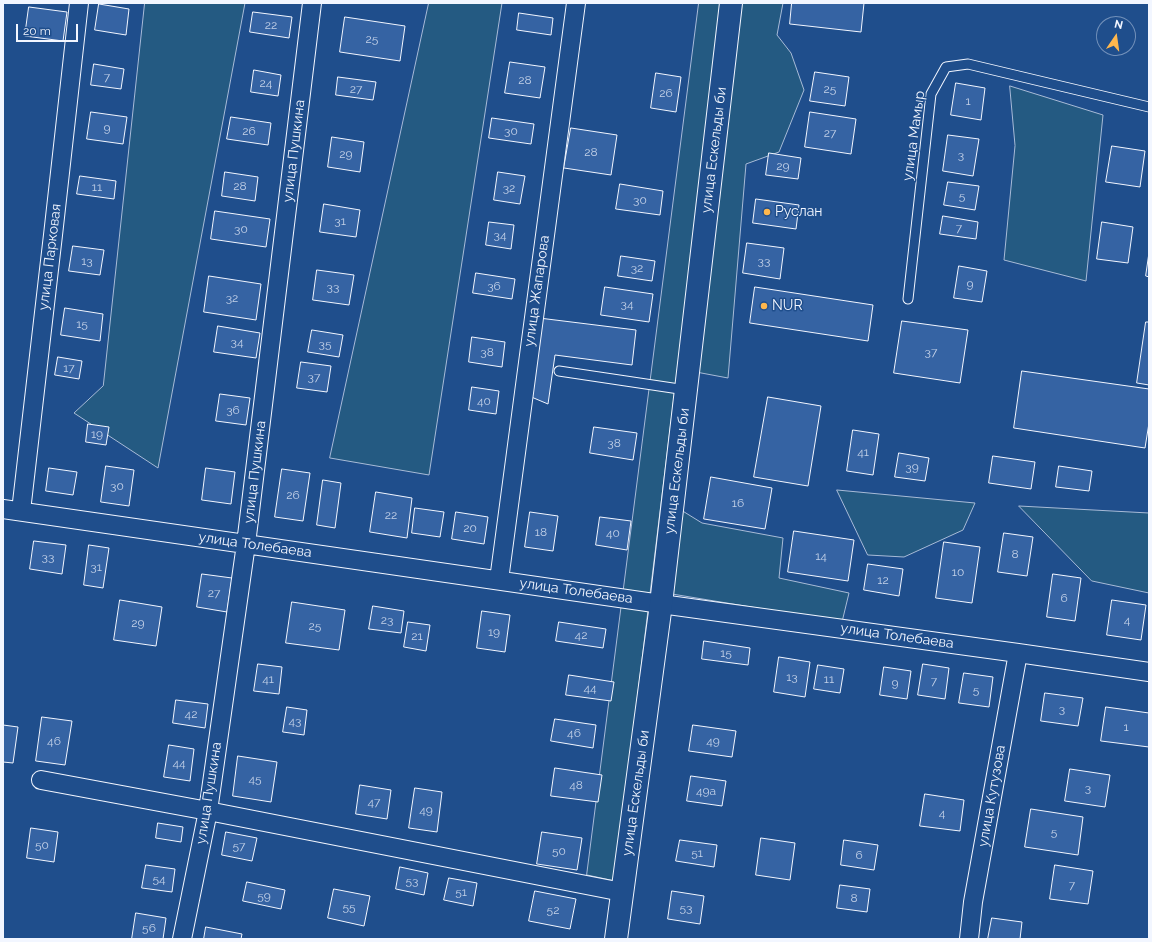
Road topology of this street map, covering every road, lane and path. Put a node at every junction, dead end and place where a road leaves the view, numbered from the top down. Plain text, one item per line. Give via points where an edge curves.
1 (79, 3) edge
2 (312, 3) edge
3 (576, 3) edge
4 (731, 3) edge
5 (1149, 107) edge
6 (908, 299) dead end
7 (559, 371) dead end
8 (686, 390) junction
9 (3, 509) edge
10 (21, 511) junction
11 (246, 544) junction
12 (499, 580) junction
13 (661, 604) junction
14 (1018, 653) junction
15 (1149, 672) edge
16 (41, 780) dead end
17 (208, 811) junction
18 (622, 892) junction
19 (182, 939) edge
20 (616, 939) edge
21 (969, 939) edge

1 - 10 street, улица Парковая
2 - 11 street, улица Пушкина
3 - 12 street, улица Жапарова
4 - 8 street, улица Ескельды би
5 - 6 lane, улица Мамыр via 968,64 946,66 931,94
7 - 8 lane
8 - 13 street, улица Ескельды би
9 - 10 street, улица Толебаева
10 - 11 street, улица Толебаева
11 - 12 street, улица Толебаева
11 - 17 street, улица Пушкина
12 - 13 street, улица Толебаева
13 - 14 street, улица Толебаева
13 - 18 street, улица Ескельды би
14 - 15 street, улица Толебаева
14 - 21 street, улица Кутузова via 973,902
16 - 17 street
17 - 18 street
17 - 19 street, улица Пушкина
18 - 20 street, улица Ескельды би

